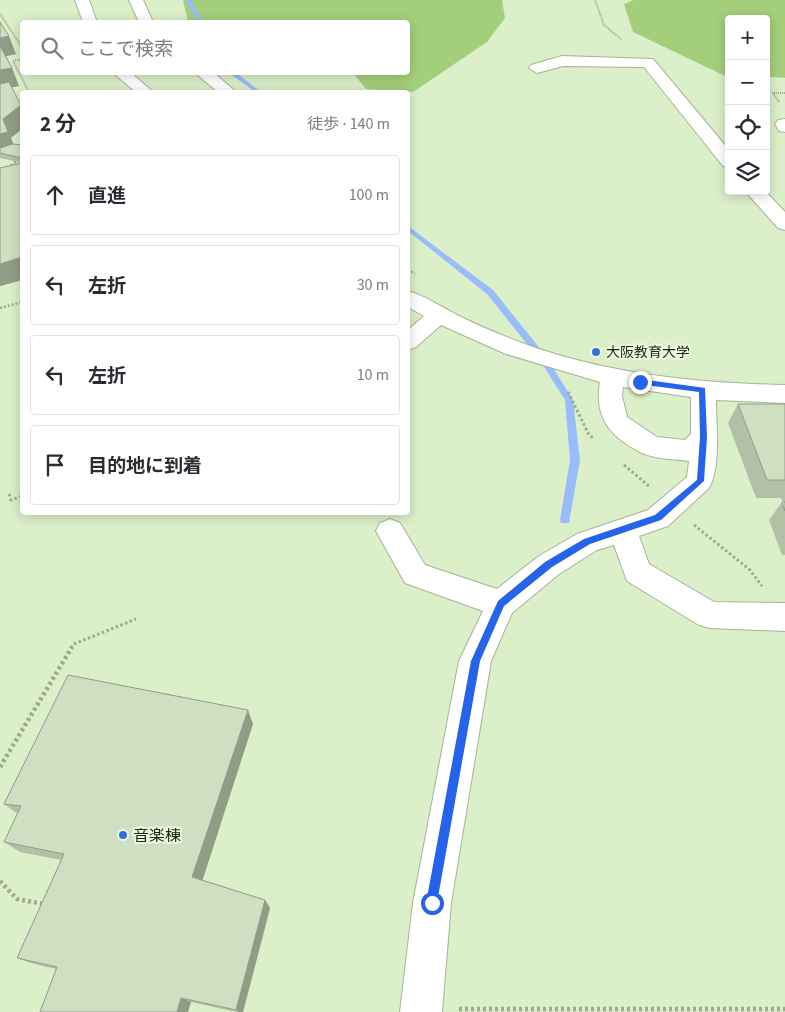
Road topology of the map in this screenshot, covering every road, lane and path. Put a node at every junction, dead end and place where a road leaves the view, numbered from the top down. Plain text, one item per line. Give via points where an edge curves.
1 (82, 0) edge
2 (136, 0) edge
3 (595, 0) edge
4 (0, 14) edge
5 (89, 20) edge
6 (145, 20) edge
7 (20, 44) edge
8 (20, 59) edge
9 (648, 62) junction
10 (537, 68) dead end
11 (20, 75) edge
12 (20, 75) edge
13 (124, 75) edge
14 (206, 75) edge
15 (28, 90) edge
16 (142, 90) edge
17 (225, 90) edge
18 (785, 93) edge
19 (782, 106) dead end
20 (16, 156) edge
21 (20, 157) edge
22 (725, 157) edge
23 (20, 159) edge
24 (6, 170) edge
25 (758, 195) edge
26 (785, 224) edge
27 (410, 299) edge
28 (20, 303) edge
29 (0, 308) edge
30 (440, 314) junction
31 (410, 340) edge
32 (613, 376) junction
33 (561, 389) dead end
34 (703, 390) junction
35 (785, 394) edge
36 (704, 437) junction
37 (596, 442) dead end
38 (618, 460) dead end
39 (654, 491) dead end
40 (9, 494) dead end
41 (20, 497) edge
42 (623, 529) junction
43 (390, 531) dead end
44 (701, 531) dead end
45 (750, 570) dead end
46 (501, 604) junction
47 (785, 617) edge
48 (136, 619) dead end
49 (0, 767) edge
50 (0, 882) edge
51 (50, 906) edge
52 (785, 1009) edge
53 (421, 1010) edge

1 - 5 lane
2 - 6 lane
3 - 9 path via 604,25
4 - 7 path
8 - 12 path via 13,61
9 - 10 lane via 562,61
9 - 22 lane
11 - 15 path
13 - 16 lane
14 - 17 lane
18 - 19 path via 773,93
20 - 21 path
23 - 24 path
25 - 26 lane
27 - 30 lane
28 - 29 path
30 - 31 lane
30 - 32 lane via 479,334 568,366
32 - 34 lane
32 - 36 lane via 610,396 616,422 651,446 691,451
33 - 37 path via 570,392 589,435
34 - 35 lane via 730,394
34 - 36 lane
36 - 42 lane via 700,481 658,518
38 - 39 path
40 - 41 path via 11,500
42 - 46 lane via 587,542 548,565
42 - 47 lane via 637,572 710,615
43 - 46 lane via 415,574
44 - 45 path
46 - 53 lane via 475,661 432,903
48 - 49 path via 74,644
50 - 51 path via 17,899
52 - 53 path

